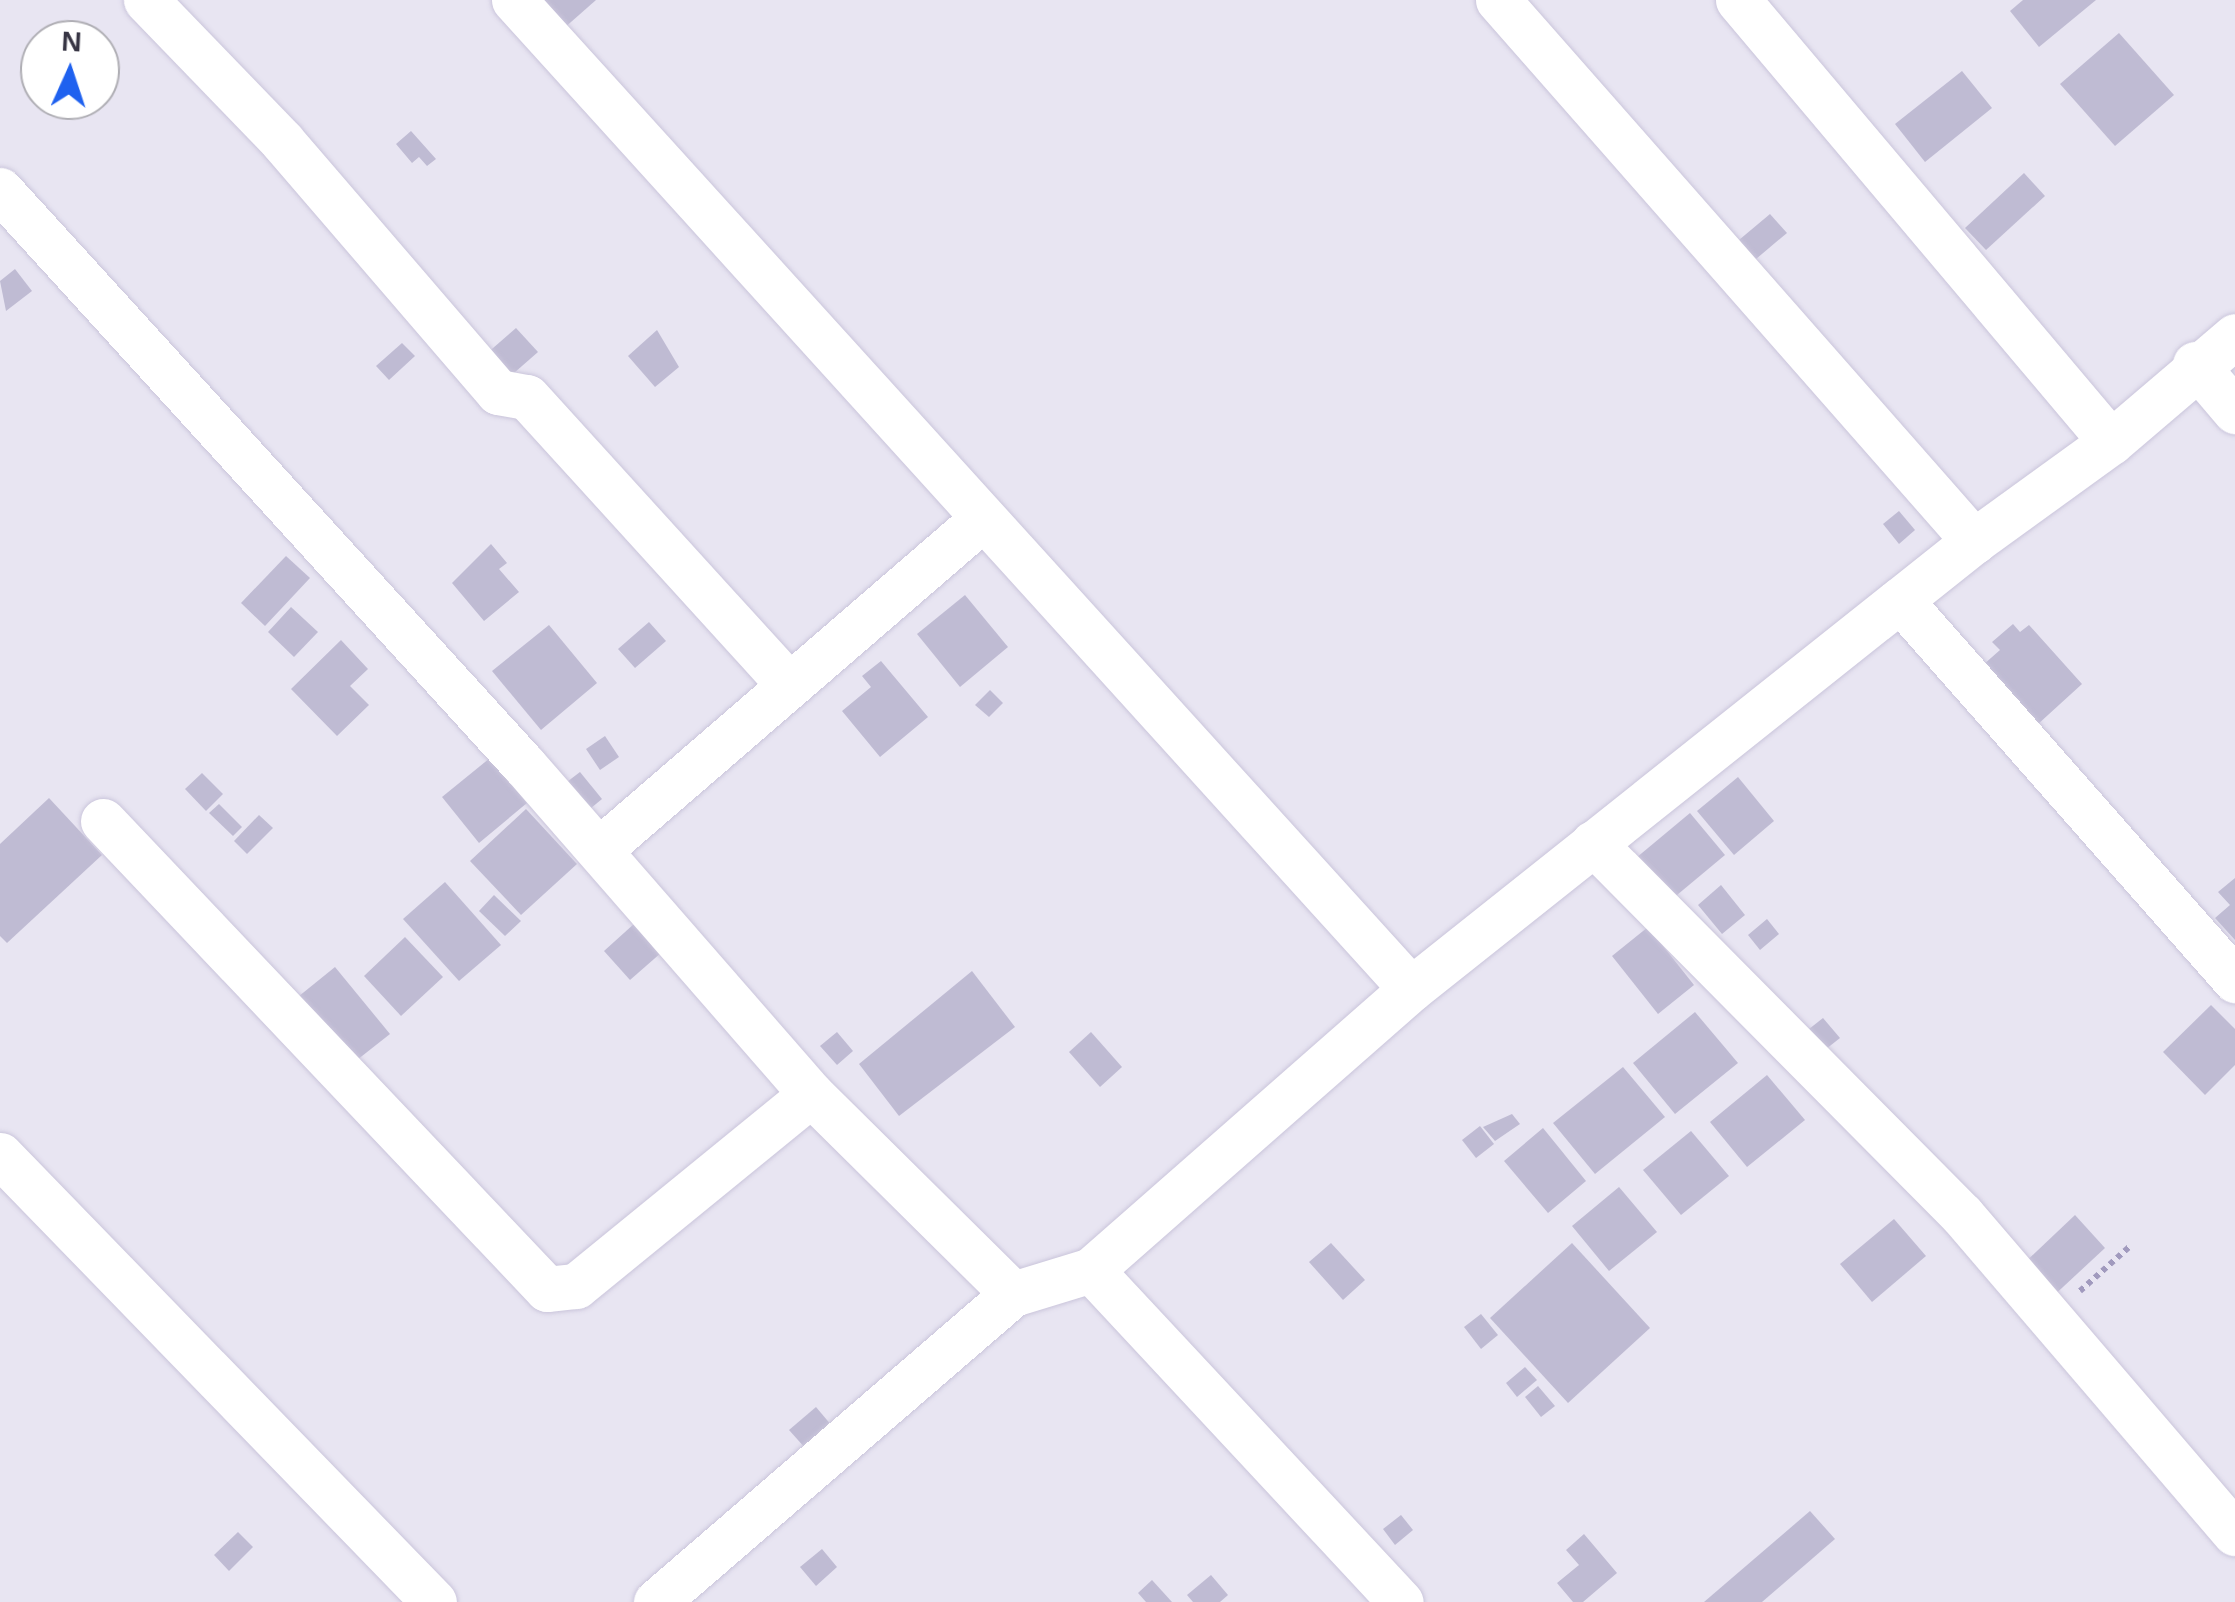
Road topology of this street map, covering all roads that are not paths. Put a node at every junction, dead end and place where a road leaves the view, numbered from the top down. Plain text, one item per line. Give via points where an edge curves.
1 (146, 0) edge
2 (514, 0) edge
3 (1498, 0) edge
4 (1738, 0) edge
5 (0, 190) edge
6 (2235, 336) edge
7 (2195, 364) junction
8 (2235, 411) edge
9 (2110, 442) junction
10 (981, 520) junction
11 (1974, 541) junction
12 (1900, 600) junction
13 (787, 682) junction
14 (103, 820) dead end
15 (1593, 842) junction
16 (599, 850) junction
17 (2235, 980) edge
18 (1411, 990) junction
19 (811, 1094) junction
20 (0, 1155) edge
21 (1091, 1270) junction
22 (1013, 1294) junction
23 (2235, 1533) edge
24 (434, 1602) edge
25 (656, 1602) edge
26 (1401, 1602) edge

1 - 13 street via 282,142 498,392 527,397
2 - 10 street
3 - 11 street
4 - 9 street
5 - 16 street
6 - 7 street
7 - 8 street
7 - 9 street
9 - 11 street
10 - 13 street
10 - 18 street
11 - 12 street
12 - 15 street
12 - 17 street
13 - 16 street
14 - 19 street via 547,1289 576,1286
15 - 18 street
15 - 23 street via 1962,1214
16 - 19 street
18 - 21 street
19 - 22 street
20 - 24 street
21 - 22 street
21 - 26 street
22 - 25 street

